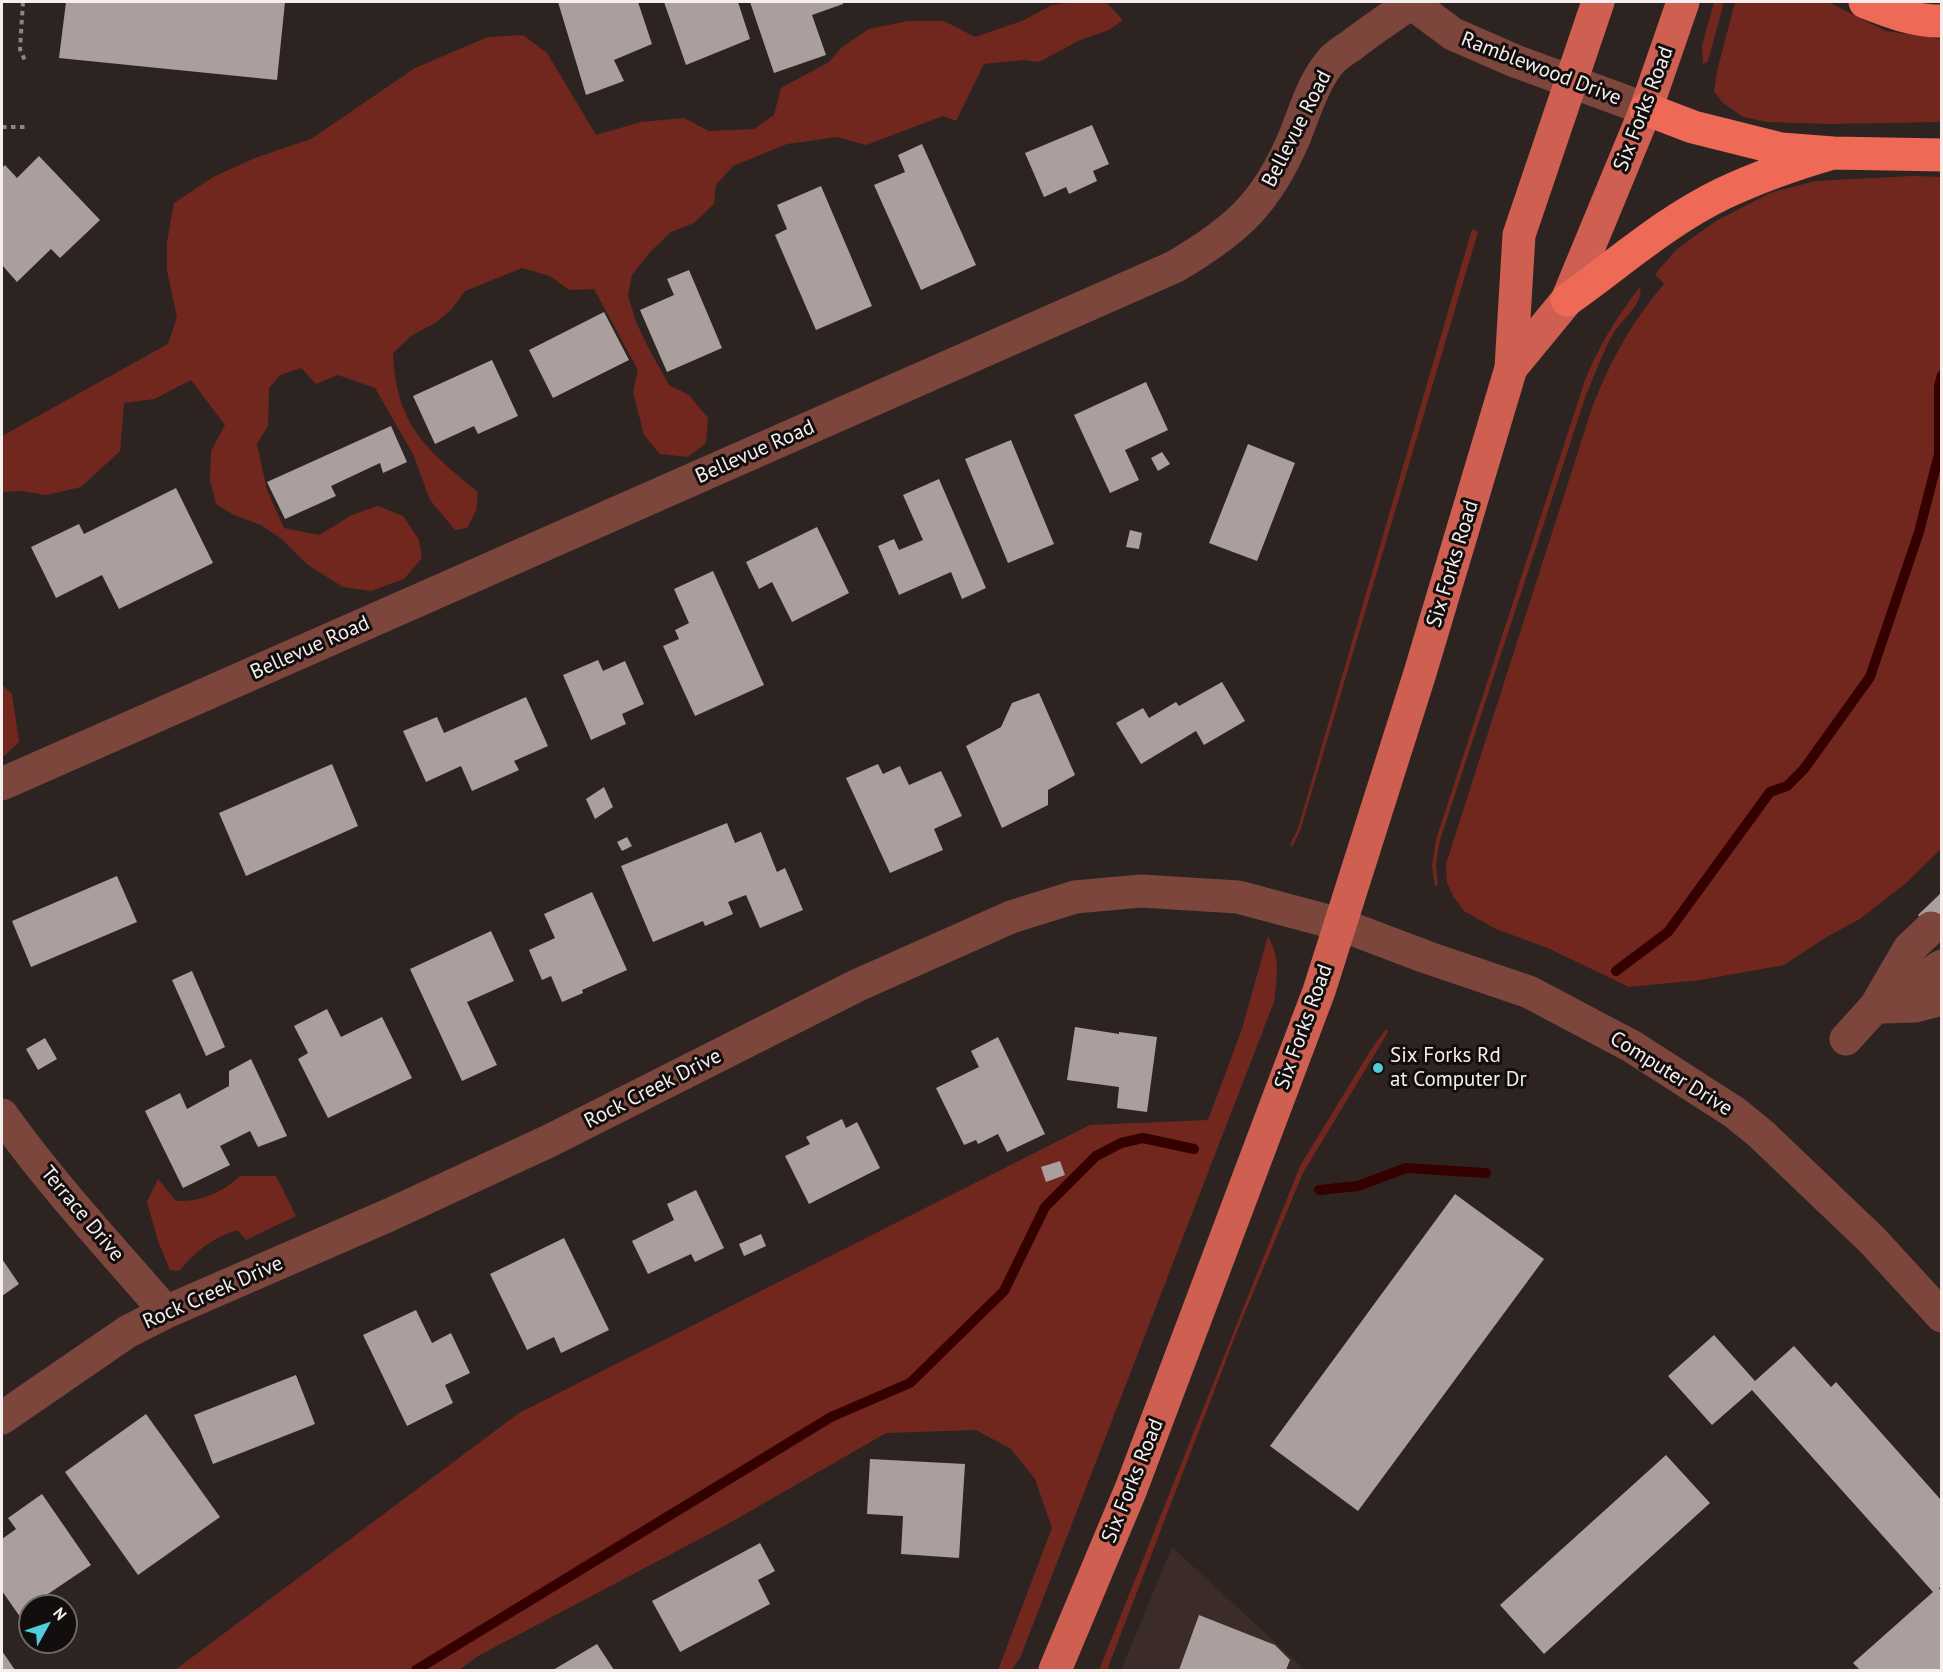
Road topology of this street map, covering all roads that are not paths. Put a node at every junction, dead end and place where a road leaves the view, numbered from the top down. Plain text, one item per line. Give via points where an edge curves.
1 (1411, 2) edge
2 (1598, 2) edge
3 (1683, 2) edge
4 (1865, 2) edge
5 (1941, 21) edge
6 (1569, 81) junction
7 (1646, 109) junction
8 (1833, 153) junction
9 (1941, 155) edge
10 (1567, 300) junction
11 (1511, 368) junction
12 (2, 784) edge
13 (1340, 924) junction
14 (1936, 935) edge
15 (1941, 966) edge
16 (1941, 985) edge
17 (1941, 999) edge
18 (1885, 1000) junction
19 (1846, 1039) dead end
20 (2, 1115) edge
21 (166, 1311) junction
22 (1941, 1316) edge
23 (2, 1418) edge
24 (1055, 1671) edge

1 - 6 street, Ramblewood Drive via 1453,34
1 - 12 street, Bellevue Road via 1334,59 1317,82 1272,183 1249,213 1199,253 1174,267
2 - 6 main road, Six Forks Road
3 - 7 main road, Six Forks Road
4 - 5 highway via 1888,11
6 - 7 street, Ramblewood Drive
6 - 11 main road, Six Forks Road via 1519,235
7 - 8 highway via 1694,127 1781,149
7 - 10 main road, Six Forks Road
8 - 9 highway
8 - 10 highway via 1788,166 1720,195 1662,230
10 - 11 main road, Six Forks Road
11 - 13 main road, Six Forks Road
13 - 21 street, Rock Creek Drive via 1238,897 1141,891 1075,897 1011,917 858,985 549,1141
13 - 22 street, Computer Drive via 1529,992 1634,1047 1761,1134 1872,1240
13 - 24 main road, Six Forks Road via 1315,1002 1131,1489
14 - 18 street via 1909,950
15 - 18 street
16 - 18 street via 1932,991
17 - 18 street via 1915,1006
18 - 19 street
20 - 21 street, Terrace Drive
21 - 23 street, Rock Creek Drive via 127,1332

